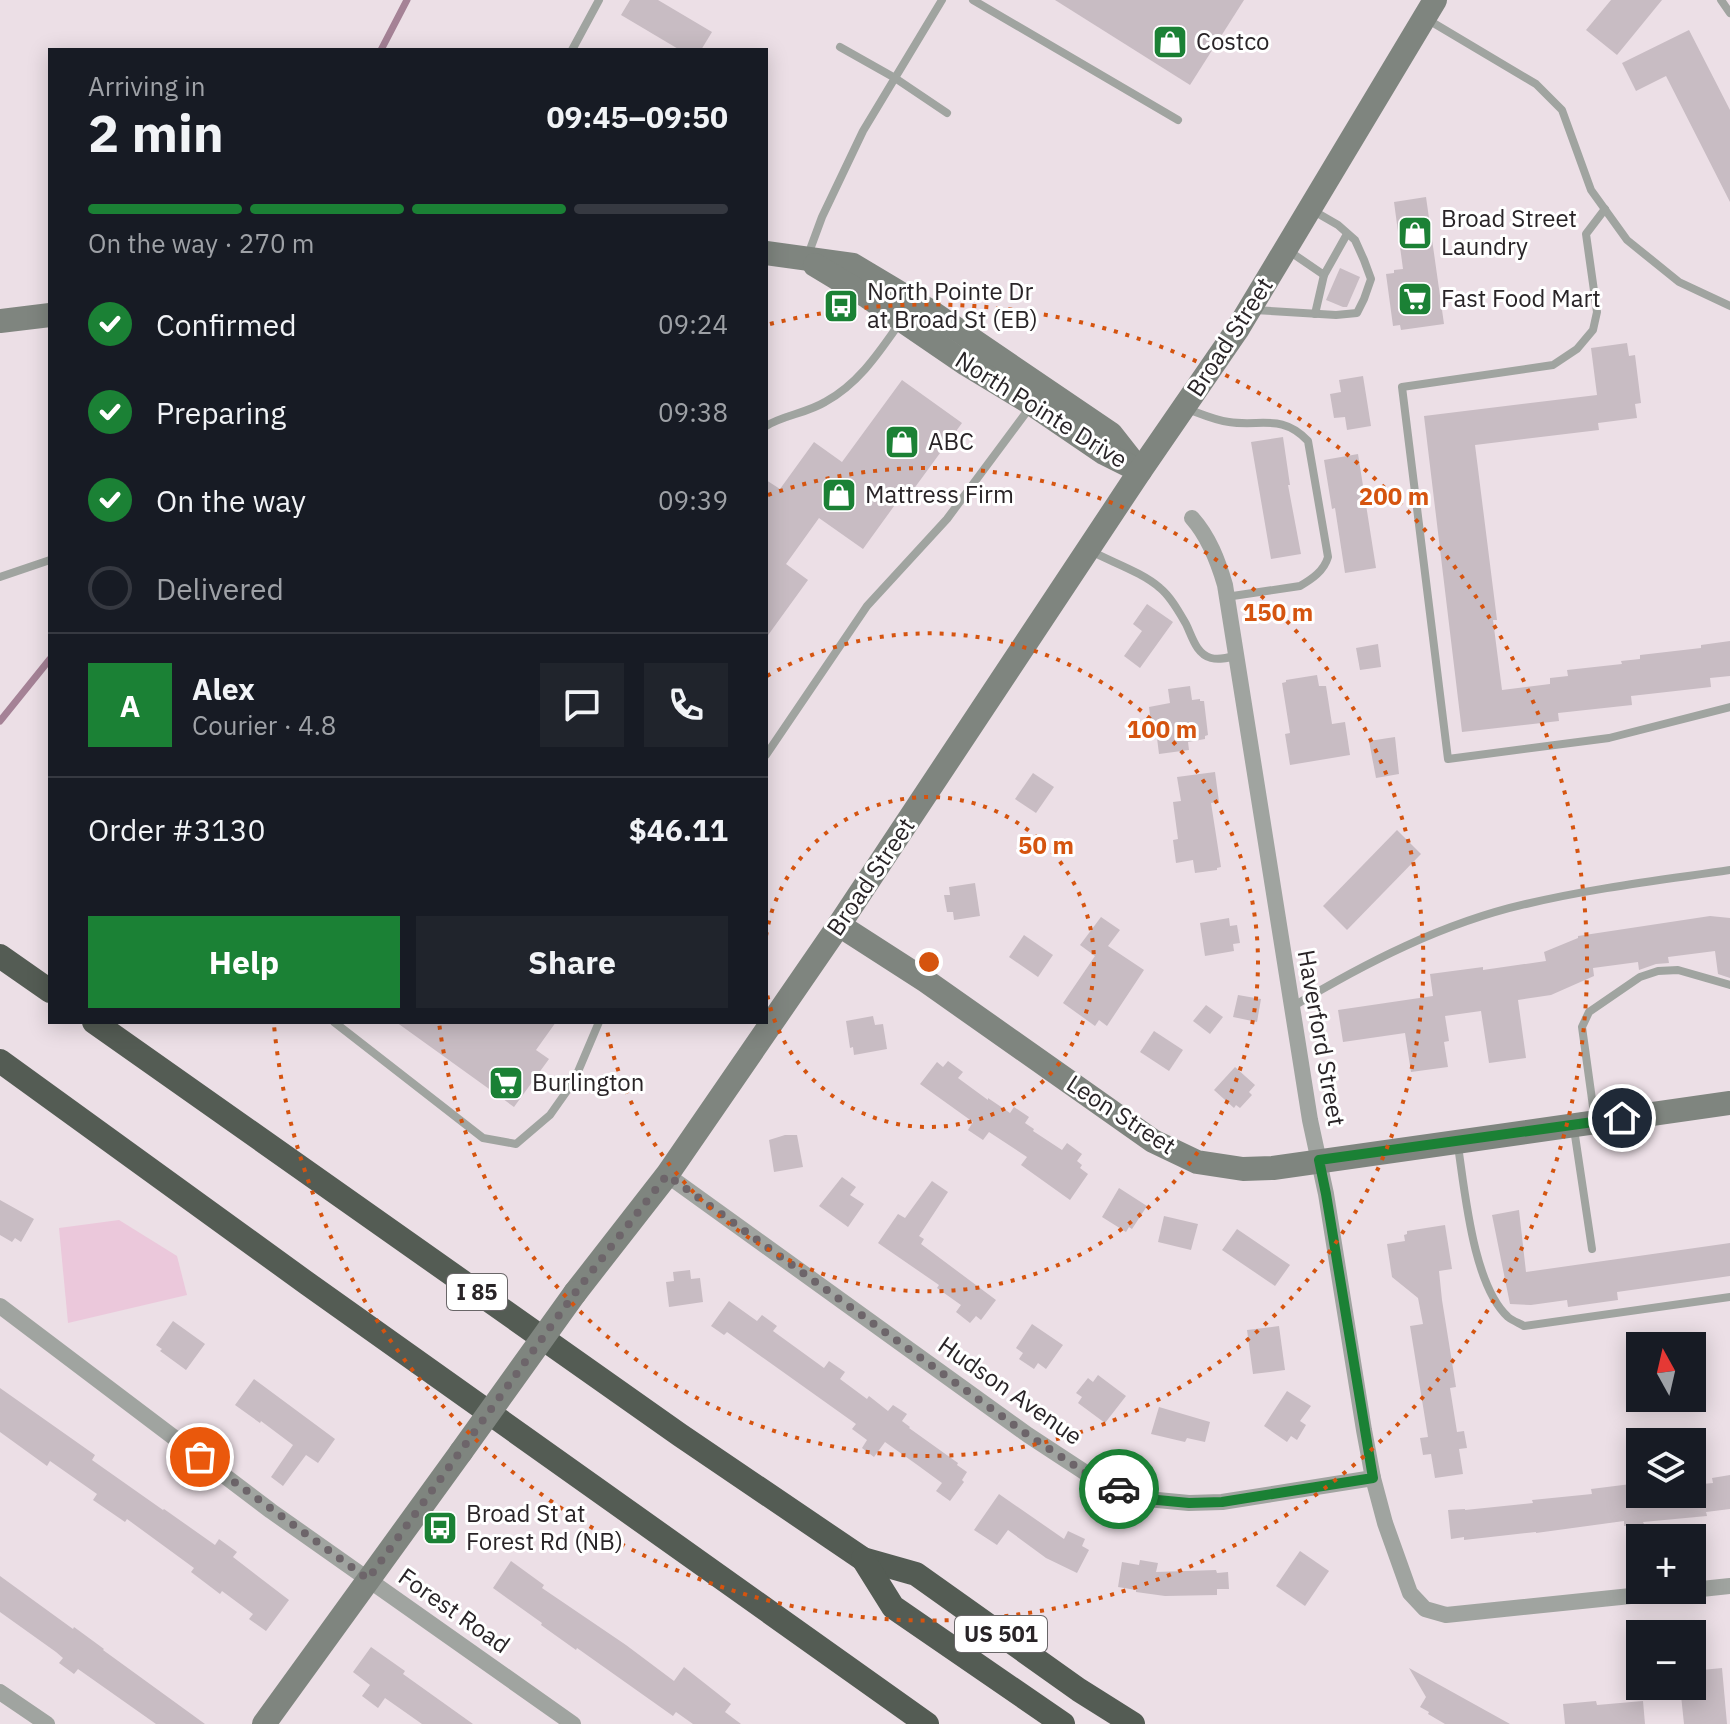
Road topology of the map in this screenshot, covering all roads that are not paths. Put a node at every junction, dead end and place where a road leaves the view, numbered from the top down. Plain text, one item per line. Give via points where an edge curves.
1 (599, 0) edge
2 (942, 0) edge
3 (973, 0) edge
4 (1721, 0) edge
5 (1430, 9) edge
6 (1730, 13) edge
7 (840, 47) dead end
8 (573, 48) edge
9 (895, 78) junction
10 (947, 113) dead end
11 (1178, 120) dead end
12 (1310, 209) junction
13 (1605, 209) junction
14 (1347, 234) junction
15 (1286, 249) junction
16 (768, 253) edge
17 (807, 260) junction
18 (1324, 275) junction
19 (1730, 306) edge
20 (1249, 310) junction
21 (1315, 314) junction
22 (48, 315) edge
23 (902, 320) junction
24 (0, 321) edge
25 (1032, 404) junction
26 (1184, 408) junction
27 (768, 425) edge
28 (1140, 471) junction
29 (1192, 518) dead end
30 (1088, 550) junction
31 (48, 561) edge
32 (0, 577) edge
33 (1226, 597) junction
34 (1235, 656) junction
35 (1730, 707) edge
36 (768, 752) edge
37 (1730, 870) edge
38 (839, 925) junction
39 (0, 956) edge
40 (1730, 985) edge
41 (48, 990) edge
42 (1292, 1007) junction
43 (97, 1024) edge
44 (337, 1024) edge
45 (598, 1024) edge
46 (0, 1061) edge
47 (1730, 1103) edge
48 (1584, 1123) junction
49 (1457, 1141) junction
50 (1319, 1160) junction
51 (667, 1175) junction
52 (1592, 1249) dead end
53 (1730, 1297) edge
54 (0, 1306) edge
55 (1373, 1478) junction
56 (863, 1559) junction
57 (368, 1579) junction
58 (1730, 1586) edge
59 (1706, 1588) edge
60 (1626, 1597) edge
61 (0, 1692) edge
62 (47, 1724) edge
63 (264, 1724) edge
64 (573, 1724) edge
65 (927, 1724) edge
66 (1063, 1724) edge
67 (1133, 1724) edge

1 - 8 lane
2 - 9 lane
3 - 11 lane
4 - 6 lane
5 - 12 main road, Broad Street
5 - 13 lane via 1536,84 1562,110 1591,190
7 - 9 lane
9 - 10 lane
9 - 17 lane via 863,131
12 - 14 lane
12 - 15 main road, Broad Street
13 - 19 lane via 1627,240 1679,282
13 - 35 lane via 1586,234 1597,312 1593,330 1577,349 1553,365 1402,387 1448,759 1609,738
14 - 18 lane
14 - 21 lane via 1355,240 1371,279 1364,299 1357,313
15 - 18 lane
15 - 20 main road, Broad Street
16 - 17 main road, North Pointe Drive
17 - 23 main road, North Pointe Drive
17 - 28 main road, North Pointe Drive via 853,265 930,311 1111,434
18 - 21 lane
20 - 21 lane
20 - 26 main road, Broad Street
22 - 24 main road
23 - 25 main road, North Pointe Drive
23 - 27 lane via 864,372 844,389 824,404
25 - 28 main road, North Pointe Drive
25 - 36 lane via 947,519 867,606
26 - 28 main road, Broad Street
26 - 33 lane via 1228,422 1286,425 1308,441 1326,564 1300,586
28 - 30 main road, Broad Street
29 - 33 street, Haverford Street via 1219,566
30 - 34 lane via 1157,585 1204,655
30 - 38 main road, Broad Street
31 - 32 lane
33 - 34 street, Haverford Street
34 - 42 street, Haverford Street
37 - 42 lane via 1525,904 1450,927
38 - 50 main road, Leon Street via 1165,1147 1197,1162 1243,1169
38 - 51 main road, Broad Street
39 - 41 highway
40 - 48 lane via 1678,970 1658,971 1640,977 1589,1012 1582,1027
42 - 50 street, Haverford Street
43 - 56 highway, I 85
44 - 45 lane via 483,1138 516,1144 550,1115 574,1081
46 - 65 highway
47 - 48 main road, Leon Street
48 - 49 main road, Leon Street
48 - 52 lane
49 - 50 main road, Leon Street
49 - 53 lane via 1474,1244 1485,1280 1509,1318 1524,1326
50 - 55 street, Haverford Street
51 - 55 street, Hudson Avenue via 1028,1435 1110,1486 1147,1499 1222,1502
51 - 57 main road, Broad Street, bridge
54 - 57 street, Forest Road
55 - 60 street, Haverford Street via 1410,1593 1425,1609 1463,1615
56 - 66 highway, I 85 via 893,1607
56 - 67 highway, US 501 via 916,1574
57 - 63 main road, Broad Street
57 - 64 street, Forest Road
58 - 59 street
61 - 62 street

